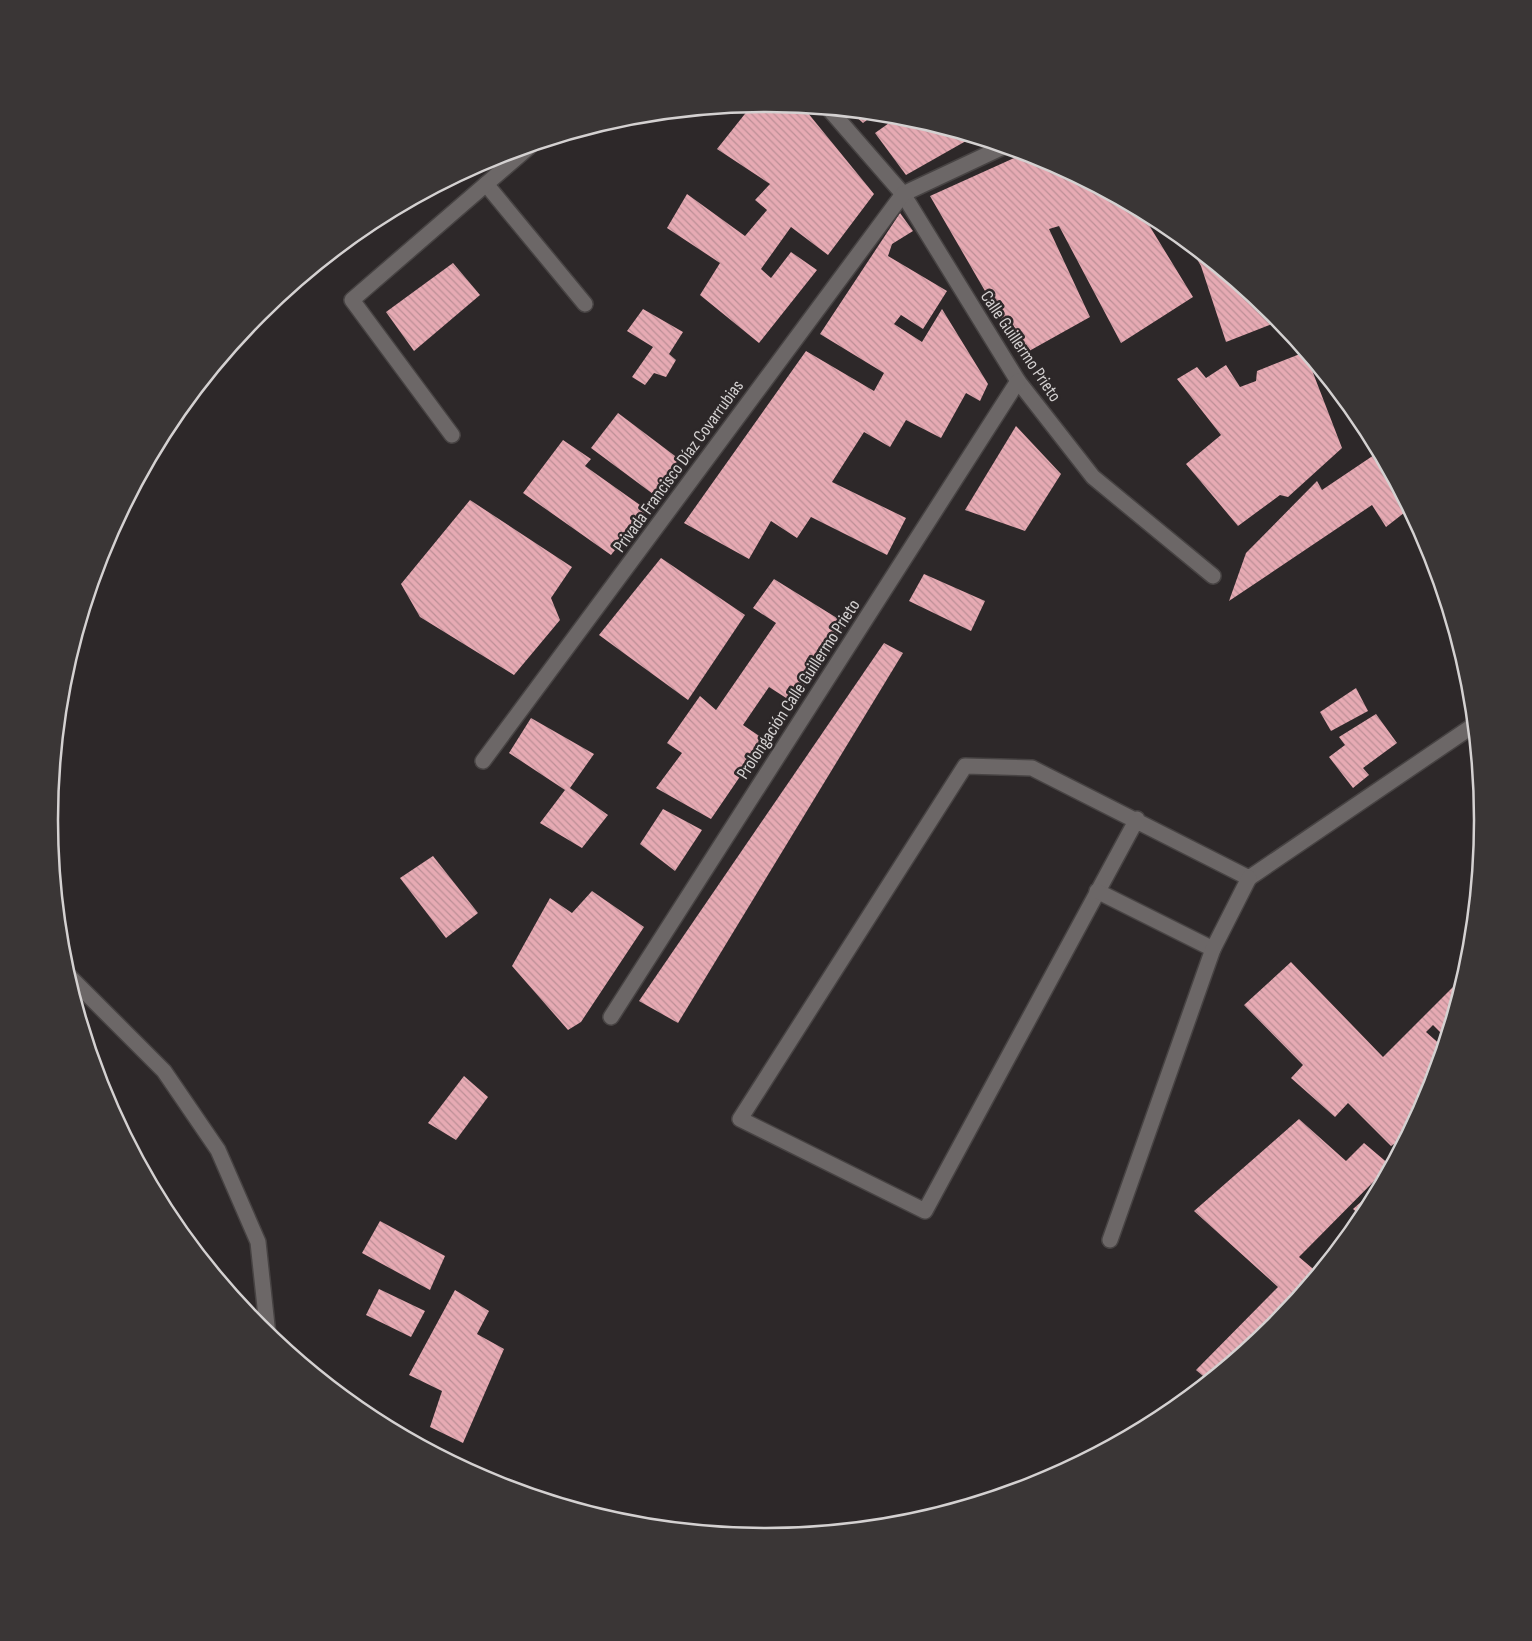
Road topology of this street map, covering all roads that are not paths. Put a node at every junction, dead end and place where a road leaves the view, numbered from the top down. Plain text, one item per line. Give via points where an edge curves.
1 (835, 116) edge
2 (994, 150) edge
3 (515, 159) edge
4 (486, 184) junction
5 (903, 194) junction
6 (585, 304) dead end
7 (1018, 381) junction
8 (452, 435) dead end
9 (1213, 576) dead end
10 (1468, 729) edge
11 (483, 761) dead end
12 (1137, 819) junction
13 (1249, 878) junction
14 (1097, 892) junction
15 (1213, 949) junction
16 (77, 984) edge
17 (611, 1017) dead end
18 (1110, 1240) dead end
19 (267, 1323) edge

1 - 5 street, Calle Guillermo Prieto
2 - 5 street
3 - 4 street
4 - 6 street
4 - 8 street via 352,300
5 - 7 street, Calle Guillermo Prieto
5 - 11 street, Privada Francisco Díaz Covarrubias
7 - 9 street, Calle Guillermo Prieto via 1093,477
7 - 17 street, Prolongación Calle Guillermo Prieto
10 - 13 street
12 - 13 street
12 - 14 street
12 - 14 street via 1032,768 966,766 740,1119 924,1211
13 - 15 street
14 - 15 street
15 - 18 street
16 - 19 street via 164,1071 218,1150 258,1242

